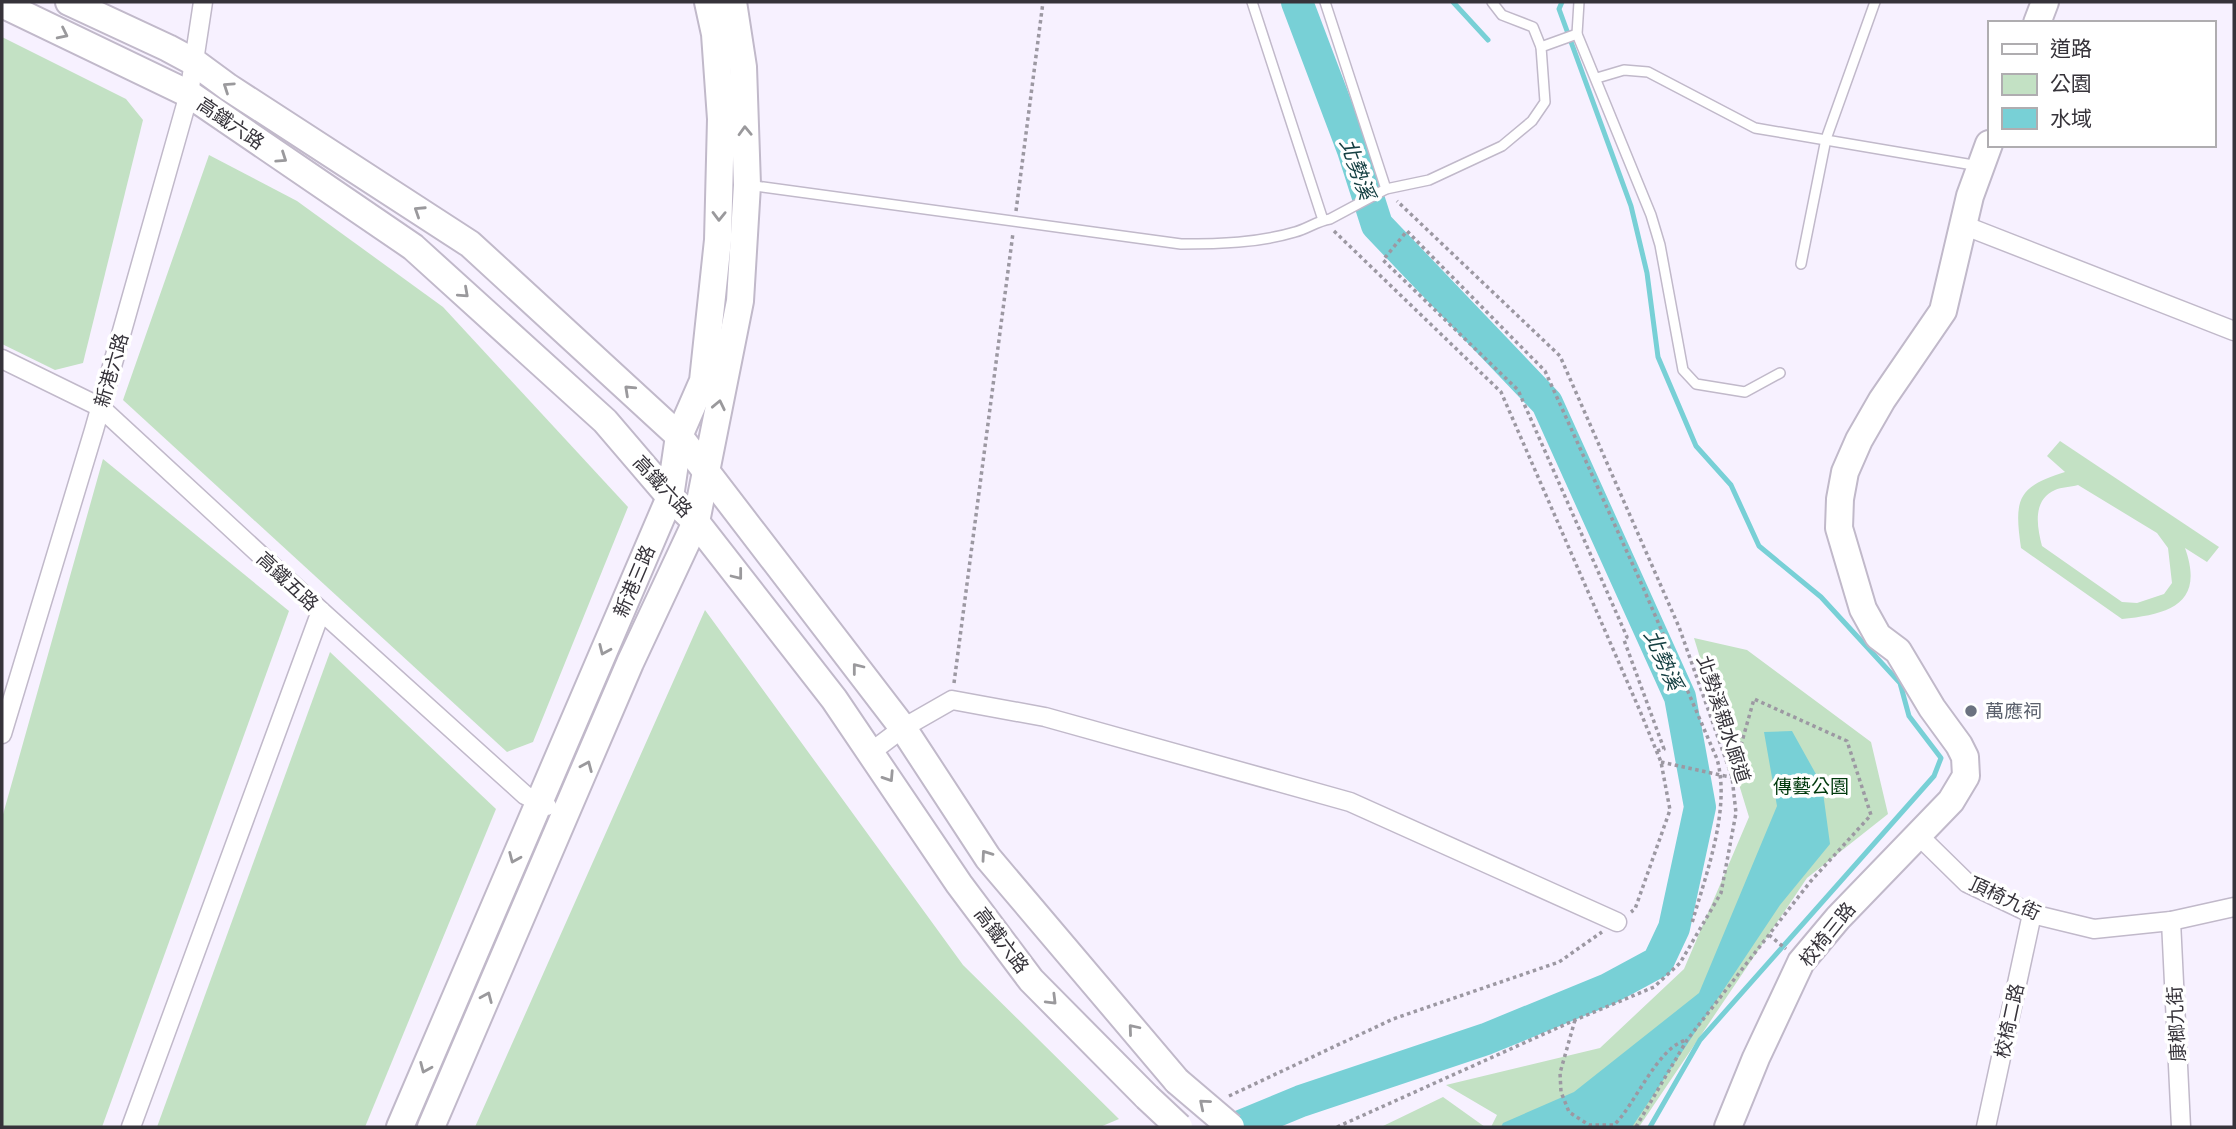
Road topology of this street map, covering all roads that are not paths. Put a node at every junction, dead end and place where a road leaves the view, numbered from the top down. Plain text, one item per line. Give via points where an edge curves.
1 (69, 2) edge
2 (204, 2) edge
3 (708, 2) edge
4 (733, 2) edge
5 (1252, 2) edge
6 (1325, 2) edge
7 (1492, 2) edge
8 (1579, 2) edge
9 (1875, 2) edge
10 (2045, 2) edge
11 (2, 5) edge
12 (2038, 21) edge
13 (1577, 34) junction
14 (1541, 47) junction
15 (194, 62) junction
16 (1597, 78) junction
17 (189, 94) junction
18 (1826, 139) junction
19 (1985, 155) edge
20 (747, 185) junction
21 (1386, 189) junction
22 (1326, 220) junction
23 (1963, 225) junction
24 (1801, 264) dead end
25 (2234, 331) edge
26 (2, 359) edge
27 (1780, 373) dead end
28 (100, 407) junction
29 (679, 436) junction
30 (705, 472) junction
31 (670, 497) junction
32 (696, 522) junction
33 (321, 611) junction
34 (903, 728) junction
35 (2, 734) edge
36 (872, 752) junction
37 (538, 801) junction
38 (566, 815) junction
39 (1917, 834) junction
40 (2234, 906) edge
41 (2032, 914) junction
42 (2171, 921) junction
43 (1616, 922) road end
44 (131, 1127) edge
45 (400, 1127) edge
46 (431, 1127) edge
47 (1179, 1127) edge
48 (1231, 1127) edge
49 (1728, 1127) edge
50 (1986, 1127) edge
51 (2180, 1127) edge

1 - 15 street, 高鐵六路
2 - 15 street, 新港六路
3 -> 29 street, 新港三路 via 721,119 718,240 703,381
20 -> 4 street, 新港三路 via 743,67
5 - 22 lane
6 - 21 lane
7 - 14 lane via 1503,15 1533,27
8 - 13 lane
9 - 18 lane
10 - 12 street
11 -> 17 street, 高鐵六路
13 - 14 lane
13 - 16 lane
14 - 21 lane via 1545,102 1532,121 1502,146 1429,180
15 - 17 street, 新港六路
29 -> 15 street, 高鐵六路 via 470,244
16 - 18 lane via 1624,70 1648,72 1755,128
16 - 27 lane via 1660,245 1684,370 1696,384 1745,392
17 - 28 street, 新港六路
17 -> 31 street, 高鐵六路 via 413,247 605,421
18 - 19 lane
18 - 24 lane
19 - 23 street, 校椅三路
20 - 22 lane via 1181,244 1263,238
30 -> 20 street, 新港三路 via 740,301
21 - 22 lane
23 - 25 street
23 - 39 street, 校椅三路 via 1943,311 1859,439 1840,499 1839,528 1863,608 1878,636 1898,651 1965,757 1966,776 1951,801
26 - 28 street, 高鐵五路
28 - 33 street, 高鐵五路
28 - 35 street, 新港六路
29 - 30 street, 高鐵六路
29 - 31 street, 新港三路
30 - 32 street, 新港三路
34 -> 30 street, 高鐵六路
31 - 32 street, 高鐵六路
31 -> 37 street, 新港三路
32 -> 36 street, 高鐵六路
38 -> 32 street, 新港三路
33 - 37 street, 高鐵五路 via 525,795
33 - 44 street
34 - 36 street
34 - 43 street via 952,700 1045,716 1350,803
48 -> 34 street, 高鐵六路, bridge via 1177,1081 988,859
36 -> 47 street, 高鐵六路, bridge via 959,884 1031,980
37 - 38 street, 高鐵五路
37 -> 45 street, 新港三路
46 -> 38 street, 新港三路
39 - 41 street, 頂椅九街 via 1967,883
39 - 49 street, 校椅三路 via 1801,962
40 - 42 street, 頂椅九街
41 - 42 street, 頂椅九街 via 2094,929
41 - 50 street, 校椅二路
42 - 51 street, 康榔九街

